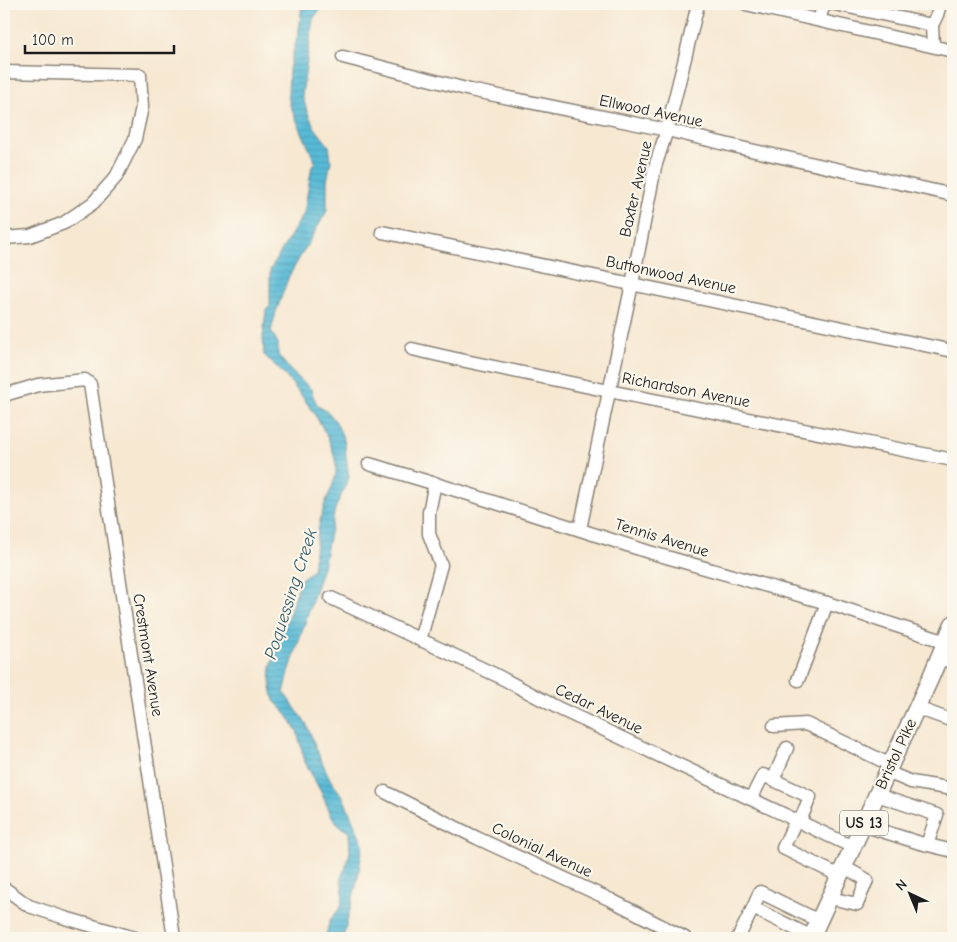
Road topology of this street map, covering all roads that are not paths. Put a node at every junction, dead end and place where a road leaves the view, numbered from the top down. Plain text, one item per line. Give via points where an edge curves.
1 (698, 4) edge
2 (746, 4) edge
3 (828, 4) edge
4 (835, 4) edge
5 (940, 4) edge
6 (819, 20) junction
7 (932, 25) junction
8 (933, 46) junction
9 (951, 50) edge
10 (343, 58) dead end
11 (4, 72) edge
12 (667, 130) junction
13 (953, 195) edge
14 (382, 232) dead end
15 (4, 238) edge
16 (632, 284) junction
17 (412, 349) dead end
18 (953, 351) edge
19 (609, 391) junction
20 (4, 395) edge
21 (953, 460) edge
22 (370, 464) dead end
23 (435, 484) junction
24 (580, 529) junction
25 (331, 598) dead end
26 (827, 603) junction
27 (953, 624) edge
28 (420, 640) junction
29 (946, 642) junction
30 (946, 661) edge
31 (798, 680) dead end
32 (917, 708) junction
33 (953, 721) edge
34 (774, 726) dead end
35 (787, 748) dead end
36 (889, 769) junction
37 (773, 780) junction
38 (953, 789) edge
39 (385, 792) dead end
40 (877, 795) junction
41 (752, 799) junction
42 (798, 821) junction
43 (863, 825) junction
44 (928, 845) junction
45 (853, 847) junction
46 (953, 851) edge
47 (842, 871) junction
48 (4, 888) edge
49 (830, 898) junction
50 (753, 908) junction
51 (819, 921) junction
52 (136, 938) edge
53 (174, 938) edge
54 (685, 938) edge
55 (738, 938) edge
56 (811, 938) edge

1 - 12 street, Baxter Avenue
2 - 6 street
3 - 6 street via 823,7
4 - 7 street
5 - 7 street
6 - 8 street
7 - 8 street
8 - 9 street
10 - 12 street, Ellwood Avenue via 470,90
11 - 15 street via 140,75 142,107 134,139 116,177 91,204 64,223 30,236
12 - 13 street, Ellwood Avenue
12 - 16 street, Baxter Avenue via 655,166
14 - 16 street, Buttonwood Avenue
16 - 18 street, Buttonwood Avenue
16 - 19 street, Baxter Avenue
17 - 19 street, Richardson Avenue
19 - 21 street, Richardson Avenue
19 - 24 street, Baxter Avenue
20 - 53 street, Crestmont Avenue via 38,385 85,380 90,384
22 - 23 street, Tennis Avenue
23 - 24 street, Tennis Avenue
23 - 28 street via 429,512 429,534 441,565
24 - 26 street, Tennis Avenue via 648,552
25 - 28 street, Cedar Avenue
26 - 29 street, Tennis Avenue
26 - 31 street
27 - 29 main road, Bristol Pike / US 13
28 - 41 street, Cedar Avenue
29 - 30 main road, Bristol Pike / US 13
30 - 32 main road, Bristol Pike / US 13
32 - 33 street
32 - 36 main road, Bristol Pike / US 13
34 - 36 street via 806,724
35 - 37 street
36 - 38 street via 911,782
36 - 40 main road, Bristol Pike / US 13
37 - 41 street via 763,775
37 - 42 street via 810,797
39 - 54 street, Colonial Avenue
40 - 43 main road, Bristol Pike / US 13
40 - 44 street via 937,815
41 - 42 street, Cedar Avenue
42 - 45 street, Cedar Avenue
42 - 47 street via 783,848
43 - 44 street
43 - 45 main road, Bristol Pike / US 13
44 - 46 street
45 - 47 main road, Bristol Pike / US 13
47 - 49 main road, Bristol Pike / US 13
47 - 49 street via 867,880 857,904
48 - 52 street via 29,906
49 - 51 main road, Bristol Pike / US 13
50 - 51 street via 760,892
50 - 55 street
50 - 56 street
51 - 56 main road, Bristol Pike / US 13

